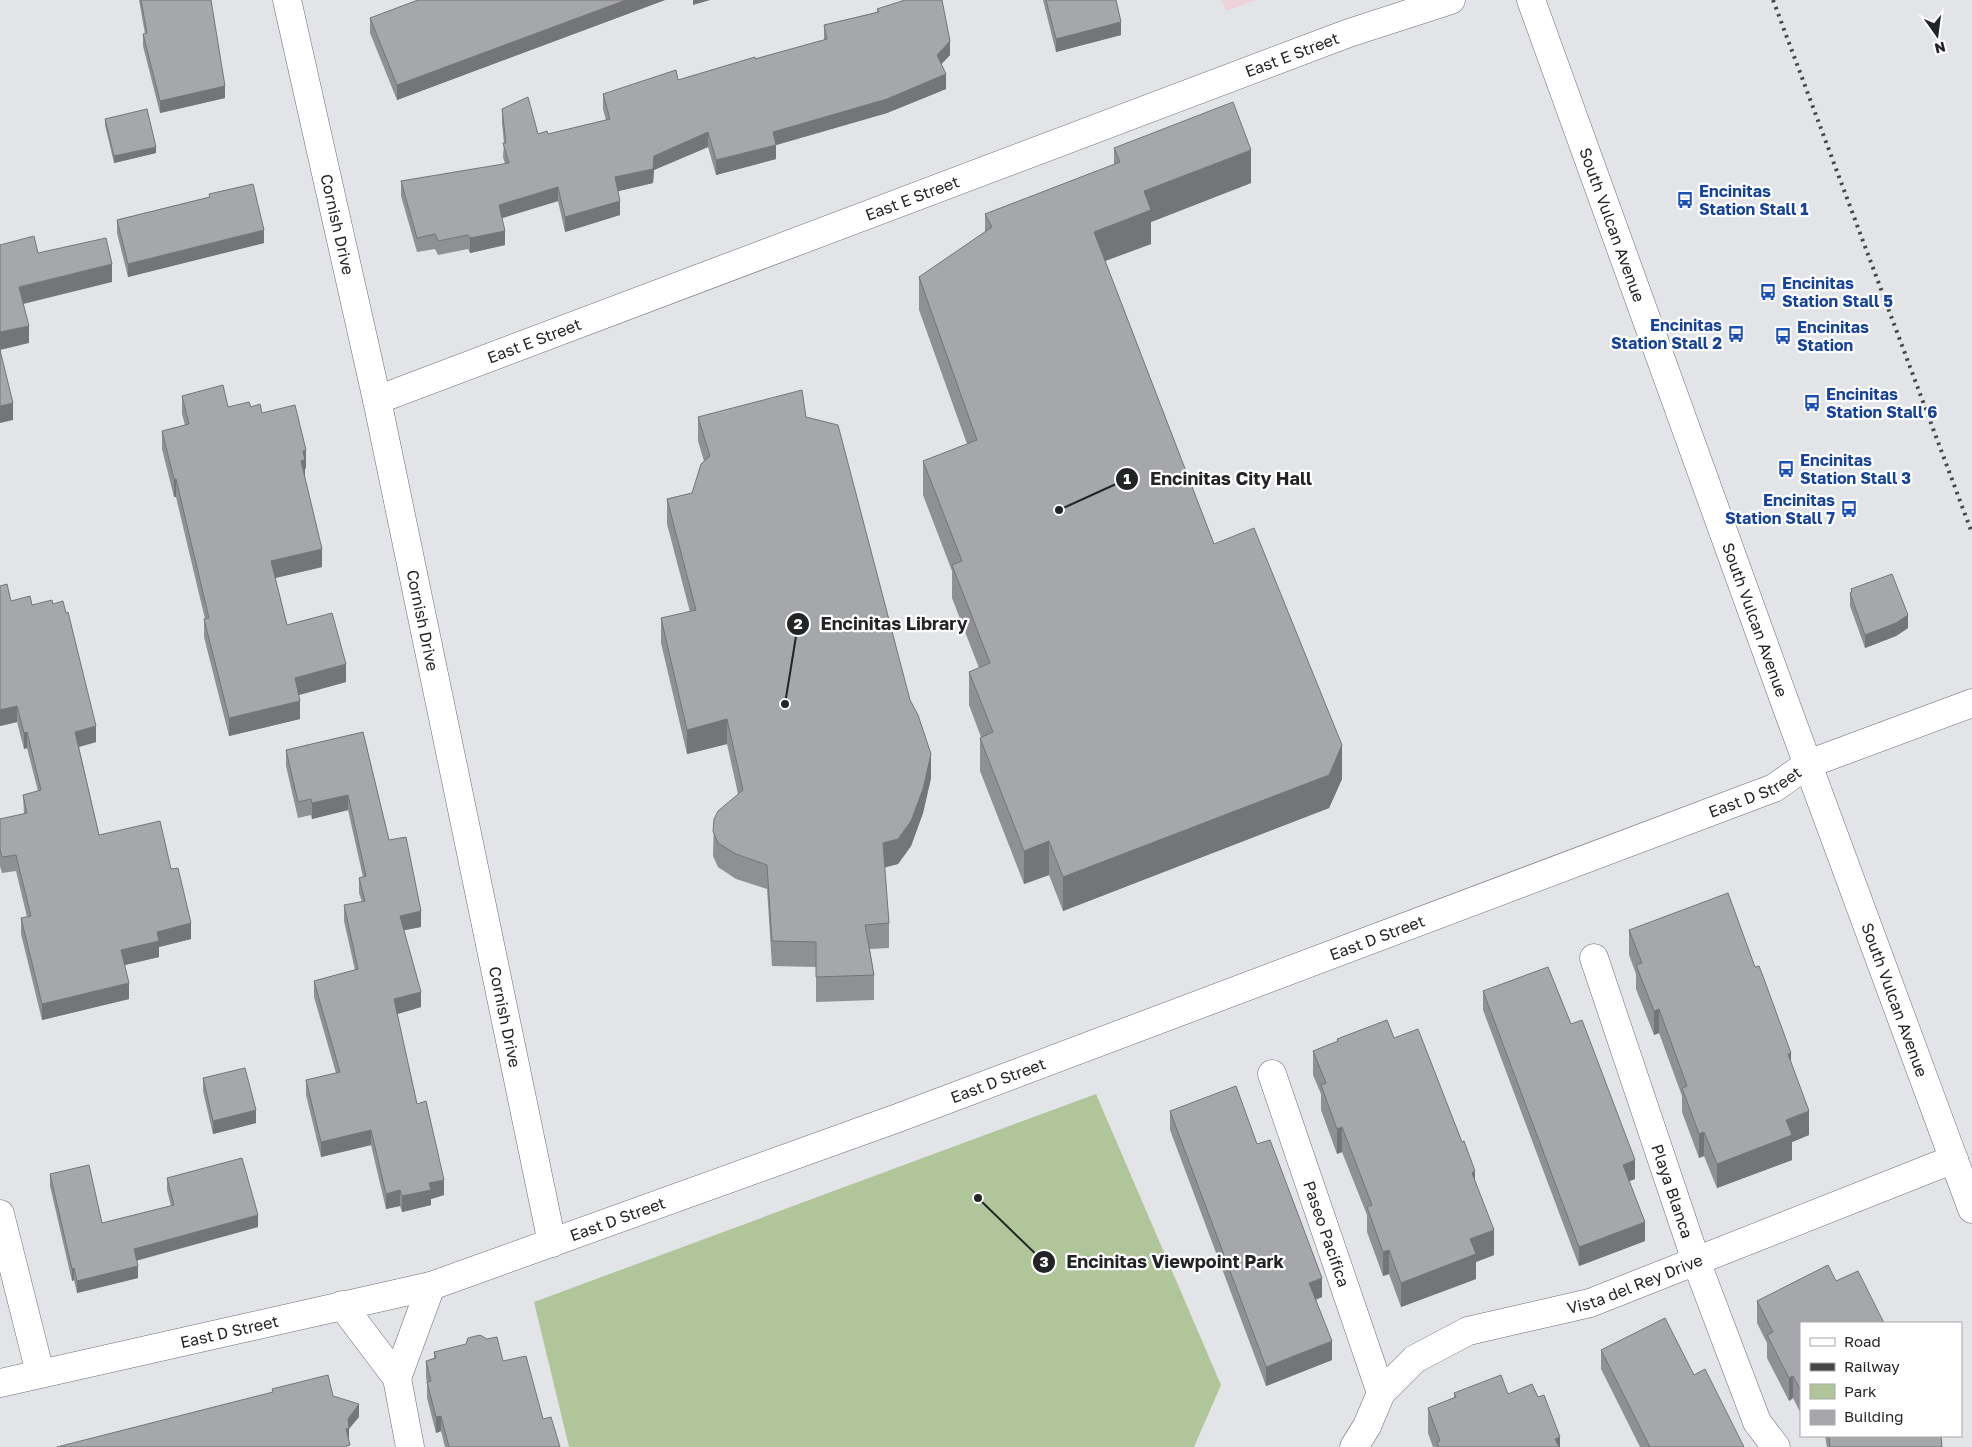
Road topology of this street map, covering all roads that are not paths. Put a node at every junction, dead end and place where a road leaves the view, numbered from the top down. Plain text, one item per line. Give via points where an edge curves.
1 (287, 0) edge
2 (1451, 0) edge
3 (1531, 0) edge
4 (376, 400) junction
5 (1972, 703) edge
6 (1808, 764) junction
7 (1594, 958) dead end
8 (1272, 1074) dead end
9 (1954, 1159) junction
10 (1972, 1209) edge
11 (0, 1214) edge
12 (552, 1243) junction
13 (1696, 1261) junction
14 (432, 1286) junction
15 (342, 1305) junction
16 (40, 1373) junction
17 (396, 1378) junction
18 (0, 1383) edge
19 (1381, 1393) junction
20 (1366, 1440) edge
21 (410, 1447) edge
22 (1776, 1447) edge

1 - 4 street, Cornish Drive
2 - 4 street, East E Street via 1349,33
3 - 6 street, South Vulcan Avenue
4 - 12 street, Cornish Drive
5 - 6 street, East D Street
6 - 9 street, South Vulcan Avenue
6 - 12 street, East D Street via 1774,788 895,1119
7 - 13 street, Playa Blanca
8 - 19 street, Paseo Pacifica
9 - 10 street, South Vulcan Avenue
9 - 13 street, Vista del Rey Drive
11 - 16 street
12 - 14 street, East D Street
13 - 19 street, Vista del Rey Drive via 1590,1303 1468,1330 1415,1359
13 - 22 street, Playa Blanca via 1757,1422
14 - 15 street, East D Street
14 - 17 street
15 - 16 street, East D Street
15 - 17 street
16 - 18 street, East D Street
17 - 21 street
19 - 20 street, Vista del Rey Drive

